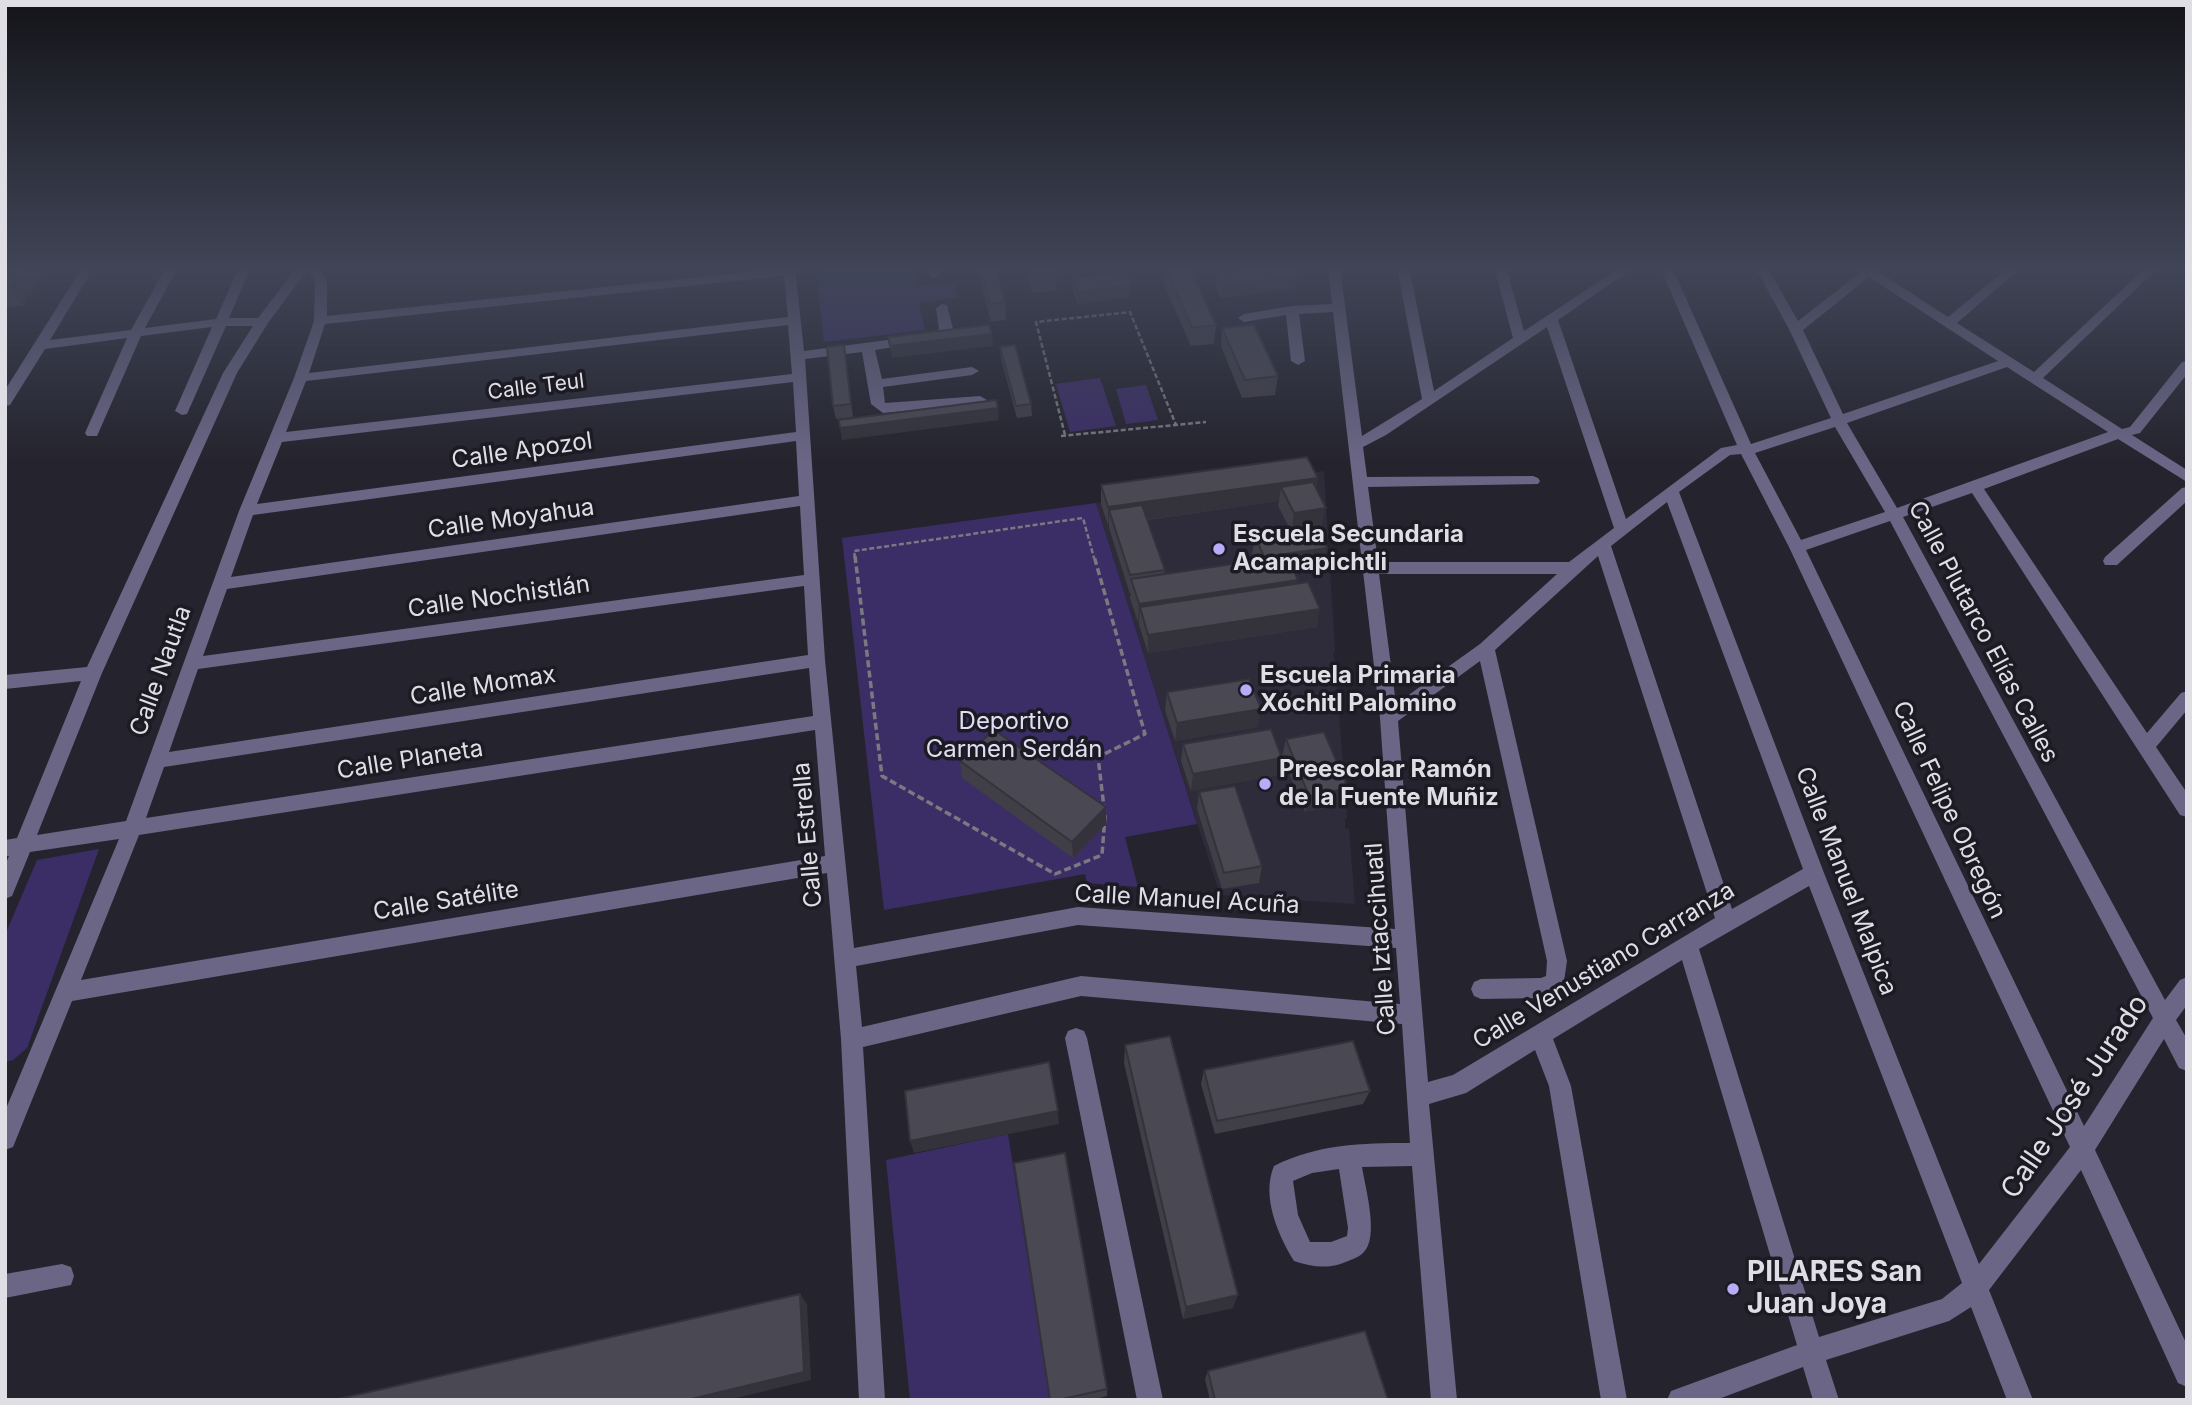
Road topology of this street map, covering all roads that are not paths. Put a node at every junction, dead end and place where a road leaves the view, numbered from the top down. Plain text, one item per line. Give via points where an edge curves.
1 (136, 332) edge
2 (50, 333) edge
3 (132, 333) edge
4 (218, 333) edge
5 (255, 333) edge
6 (316, 333) edge
7 (687, 333) edge
8 (795, 333) edge
9 (944, 333) edge
10 (1295, 333) edge
11 (1341, 333) edge
12 (1416, 333) edge
13 (1518, 333) edge
14 (1531, 333) edge
15 (1556, 333) edge
16 (1695, 333) edge
17 (1798, 333) edge
18 (1964, 333) edge
19 (2083, 333) edge
20 (1520, 340) junction
21 (42, 345) junction
22 (867, 346) junction
23 (798, 356) junction
24 (1298, 361) dead end
25 (2009, 362) junction
26 (2187, 365) edge
27 (972, 371) dead end
28 (798, 377) junction
29 (2035, 377) junction
30 (301, 378) junction
31 (876, 384) junction
32 (980, 400) edge
33 (1429, 401) junction
34 (5, 402) edge
35 (182, 411) dead end
36 (1838, 419) junction
37 (92, 433) dead end
38 (2121, 434) junction
39 (803, 436) junction
40 (278, 438) junction
41 (1355, 445) junction
42 (1745, 448) junction
43 (2187, 456) edge
44 (2172, 467) junction
45 (2187, 477) edge
46 (1533, 481) dead end
47 (1361, 482) junction
48 (1975, 487) junction
49 (1671, 491) junction
50 (2187, 492) edge
51 (807, 500) junction
52 (247, 511) junction
53 (1894, 516) junction
54 (1622, 530) junction
55 (1603, 546) junction
56 (1797, 547) junction
57 (2111, 561) dead end
58 (1370, 568) junction
59 (1573, 568) junction
60 (814, 579) junction
61 (221, 584) junction
62 (1486, 648) junction
63 (817, 660) junction
64 (191, 664) junction
65 (93, 673) junction
66 (5, 682) edge
67 (2187, 698) edge
68 (1390, 718) junction
69 (823, 722) junction
70 (2145, 747) junction
71 (156, 761) junction
72 (2187, 809) edge
73 (133, 827) junction
74 (14, 847) edge
75 (835, 863) junction
76 (1814, 873) junction
77 (5, 890) edge
78 (1726, 922) junction
79 (1405, 939) junction
80 (1688, 945) junction
81 (843, 959) junction
82 (2187, 987) edge
83 (1481, 989) dead end
84 (66, 992) junction
85 (1411, 1015) junction
86 (2164, 1019) junction
87 (1541, 1036) junction
88 (1076, 1038) dead end
89 (852, 1040) junction
90 (2187, 1060) edge
91 (14, 1090) edge
92 (1418, 1096) junction
93 (5, 1139) edge
94 (2083, 1149) junction
95 (1422, 1154) junction
96 (1349, 1158) junction
97 (62, 1276) dead end
98 (5, 1286) edge
99 (1976, 1288) junction
100 (1811, 1352) junction
101 (2187, 1374) edge
102 (872, 1400) edge
103 (1150, 1400) edge
104 (1444, 1400) edge
105 (1614, 1400) edge
106 (1681, 1400) edge
107 (1826, 1400) edge
108 (2020, 1400) edge

1 - 37 street
2 - 21 street
3 - 21 street
4 - 35 street
5 - 65 street via 230,373
6 - 30 street, Calle Nautla
7 - 30 street
8 - 23 street, Calle Estrella
9 - 22 street
10 - 24 street
11 - 41 street, Calle Iztaccihuatl
12 - 33 street
13 - 20 street
14 - 20 street
15 - 54 street
16 - 42 street, Calle Felipe Obregón
17 - 36 street, Calle Plutarco Elías Calles
18 - 25 street
19 - 29 street
20 - 33 street
21 - 34 street
22 - 23 street
22 - 31 street
23 - 28 street, Calle Estrella
25 - 29 street
25 - 36 street
26 - 38 street via 2135,430
27 - 31 street
28 - 39 street, Calle Estrella
28 - 40 street, Calle Teul
29 - 38 street
30 - 40 street, Calle Nautla
31 - 32 street via 883,409
33 - 41 street
36 - 42 street via 1759,448
36 - 53 street, Calle Plutarco Elías Calles
38 - 44 street
38 - 48 street
39 - 51 street, Calle Estrella
39 - 52 street, Calle Apozol
40 - 52 street, Calle Nautla
41 - 47 street, Calle Iztaccihuatl
42 - 49 street via 1726,451
42 - 56 street, Calle Felipe Obregón
43 - 44 street
44 - 45 street
46 - 47 street
47 - 58 street, Calle Iztaccihuatl
48 - 53 street
48 - 70 street
49 - 54 street
49 - 76 street, Calle Manuel Malpica
50 - 57 street
51 - 60 street, Calle Estrella
51 - 61 street, Calle Moyahua
52 - 61 street, Calle Nautla
53 - 56 street
53 - 86 street, Calle Plutarco Elías Calles
54 - 55 street
55 - 59 street
55 - 78 street
56 - 94 street, Calle Felipe Obregón
58 - 59 street
58 - 68 street, Calle Iztaccihuatl
59 - 62 street
60 - 63 street, Calle Estrella
60 - 64 street, Calle Nochistlán
61 - 64 street, Calle Nautla
62 - 68 street
62 - 83 street via 1557,961 1556,981 1543,988
63 - 69 street, Calle Estrella
63 - 71 street, Calle Momax
64 - 71 street, Calle Nautla
65 - 66 street
65 - 74 street
67 - 70 street
68 - 79 street, Calle Iztaccihuatl
69 - 73 street, Calle Planeta
69 - 75 street, Calle Estrella
70 - 72 street
71 - 73 street, Calle Nautla
73 - 74 street, Calle Planeta
73 - 84 street, Calle Nautla
74 - 77 street
75 - 81 street, Calle Estrella
75 - 84 street, Calle Satélite
76 - 78 street, Calle Venustiano Carranza
76 - 99 street, Calle Manuel Malpica
78 - 80 street, Calle Venustiano Carranza
79 - 81 street, Calle Manuel Acuña via 1077,916
79 - 85 street, Calle Iztaccihuatl
80 - 87 street, Calle Venustiano Carranza
80 - 100 street
81 - 89 street, Calle Estrella
82 - 86 street, Calle José Jurado
84 - 91 street, Calle Nautla
85 - 89 street via 1081,986
85 - 92 street, Calle Iztaccihuatl
86 - 90 street, Calle Plutarco Elías Calles
86 - 94 street, Calle José Jurado
87 - 92 street, Calle Venustiano Carranza via 1458,1085
87 - 105 street via 1560,1086
88 - 103 street
89 - 102 street, Calle Estrella
91 - 93 street, Calle Nautla
92 - 95 street, Calle Iztaccihuatl
94 - 99 street, Calle José Jurado
94 - 101 street, Calle Felipe Obregón
95 - 96 street
95 - 104 street, Calle Iztaccihuatl
96 - 96 street via 1296,1165 1282,1174 1280,1192 1293,1237 1303,1252 1321,1257 1345,1252 1357,1243 1360,1228
97 - 98 street
99 - 100 street, Calle José Jurado via 1949,1309
99 - 108 street, Calle Manuel Malpica
100 - 106 street, Calle José Jurado
100 - 107 street

